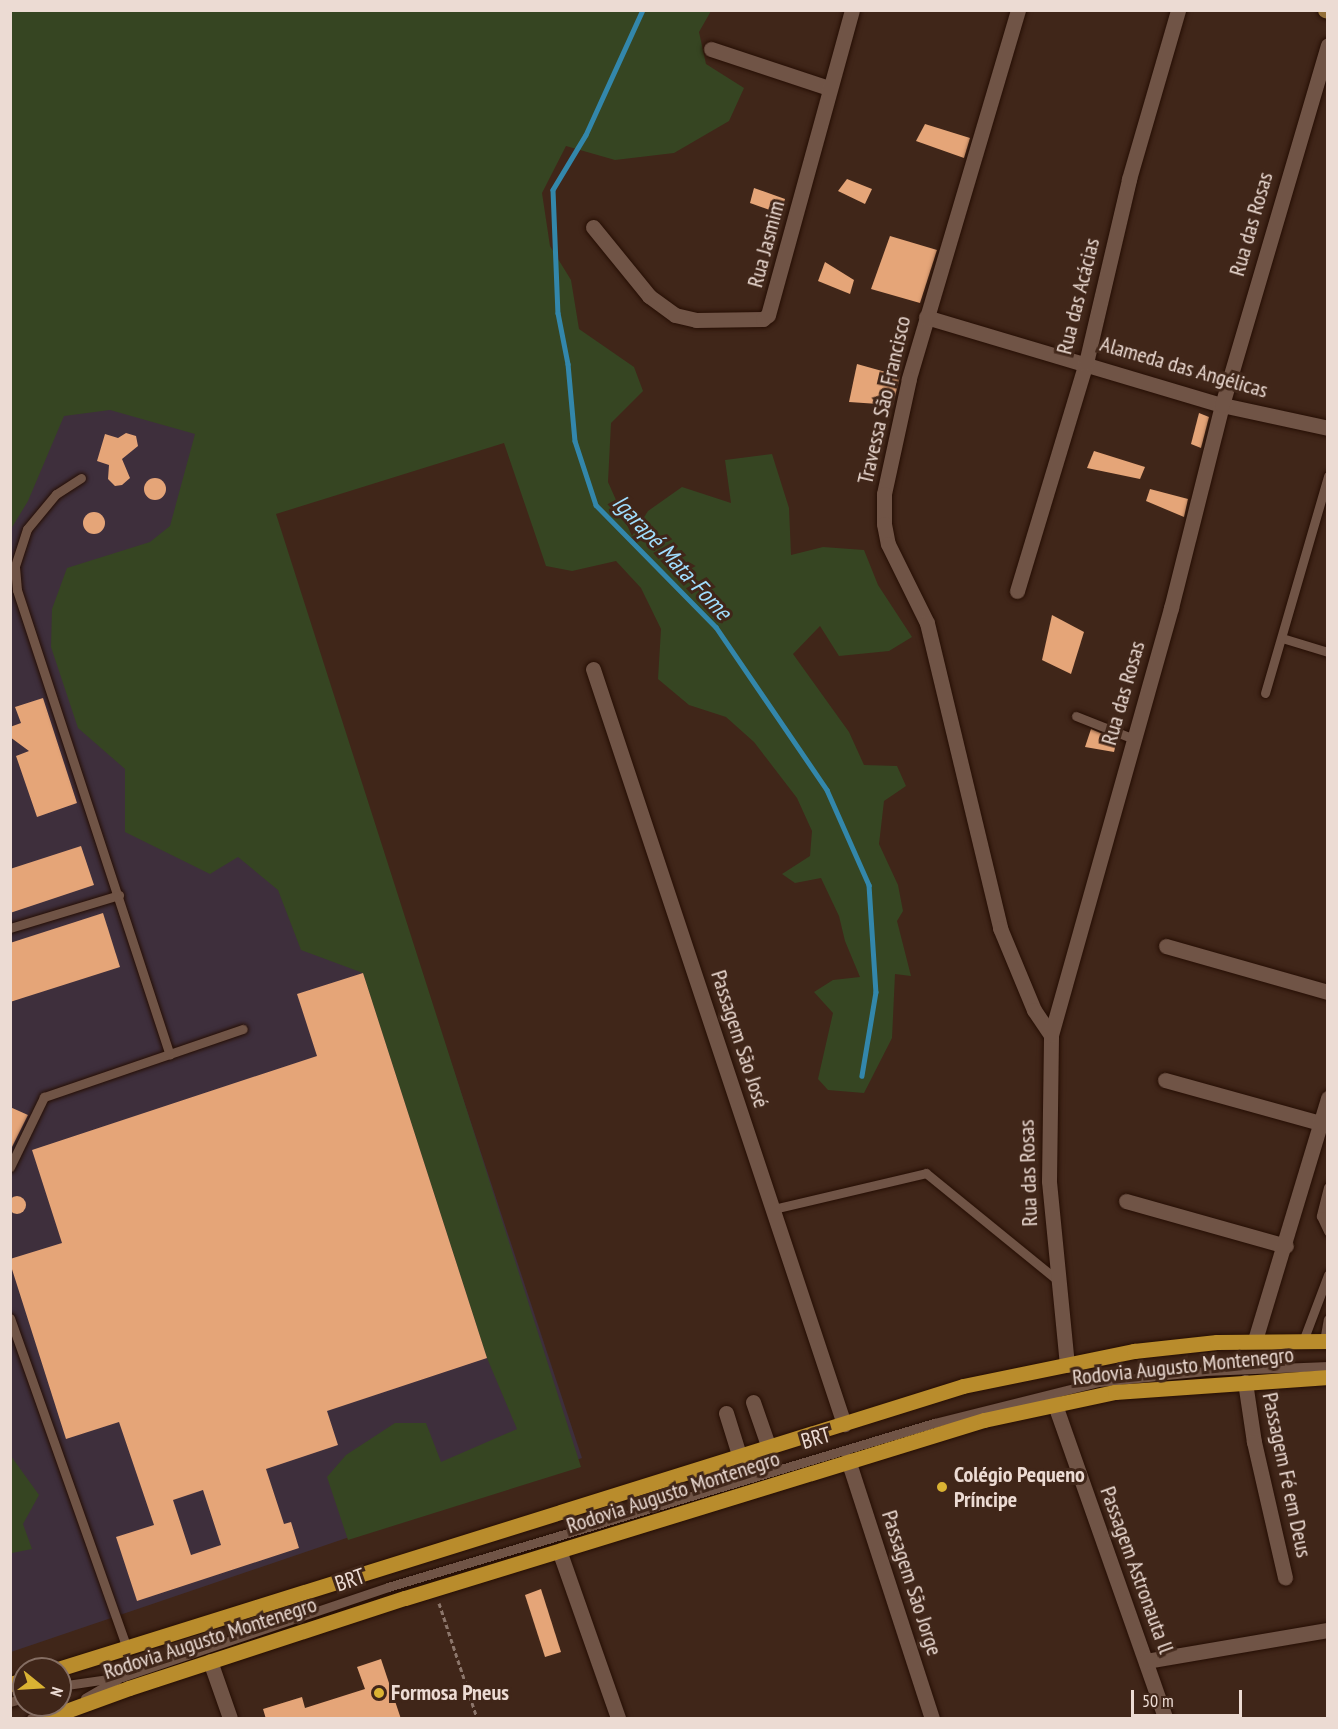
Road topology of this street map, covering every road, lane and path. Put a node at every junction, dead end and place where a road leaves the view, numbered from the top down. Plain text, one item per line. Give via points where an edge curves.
1 (852, 10) edge
2 (1018, 10) edge
3 (1178, 10) edge
4 (1328, 45) edge
5 (711, 49) dead end
6 (829, 88) junction
7 (593, 227) dead end
8 (926, 317) junction
9 (1086, 363) junction
10 (1222, 405) junction
11 (1328, 428) edge
12 (1328, 476) edge
13 (81, 478) dead end
14 (1017, 591) dead end
15 (1282, 638) junction
16 (1328, 652) edge
17 (593, 669) dead end
18 (1266, 693) dead end
19 (1076, 716) dead end
20 (1134, 739) junction
21 (118, 895) junction
22 (10, 928) edge
23 (1166, 946) dead end
24 (1328, 992) edge
25 (243, 1029) dead end
26 (1051, 1035) junction
27 (170, 1054) junction
28 (1165, 1080) dead end
29 (1328, 1098) edge
30 (1320, 1123) junction
31 (10, 1167) edge
32 (1328, 1187) edge
33 (1126, 1202) dead end
34 (773, 1209) junction
35 (1328, 1231) edge
36 (1286, 1246) junction
37 (1328, 1275) edge
38 (1056, 1279) junction
39 (10, 1318) edge
40 (1328, 1319) edge
41 (1255, 1340) junction
42 (1303, 1341) junction
43 (1326, 1341) edge
44 (1067, 1365) junction
45 (1328, 1366) edge
46 (1328, 1377) edge
47 (1245, 1382) junction
48 (753, 1402) dead end
49 (1054, 1402) junction
50 (726, 1413) dead end
51 (844, 1424) junction
52 (769, 1448) junction
53 (740, 1458) junction
54 (849, 1460) junction
55 (560, 1553) junction
56 (1285, 1577) dead end
57 (444, 1618) dead end
58 (1327, 1630) edge
59 (126, 1645) junction
60 (210, 1661) junction
61 (1146, 1661) junction
62 (72, 1664) edge
63 (122, 1677) junction
64 (72, 1684) edge
65 (32, 1719) edge
66 (47, 1719) edge
67 (230, 1719) edge
68 (477, 1719) edge
69 (618, 1719) edge
70 (932, 1719) edge
71 (1165, 1719) edge

1 - 6 street, Rua Jasmim
2 - 8 street, Travessa São Francisco
3 - 9 street, Rua das Acácias via 1129,179
4 - 10 street, Rua das Rosas
5 - 6 street
6 - 7 street, Rua Jasmim via 773,305 763,319 696,320 675,315 649,296
8 - 9 street, Alameda das Angélicas
8 - 26 street, Travessa São Francisco via 895,435 884,494 884,524 888,544 927,623 1000,928 1024,989
9 - 10 street, Alameda das Angélicas
9 - 14 street, Rua das Acácias
10 - 11 street, Alameda das Angélicas
10 - 20 street, Rua das Rosas
12 - 15 lane
13 - 21 lane via 40,509 20,546 15,567 17,590
15 - 16 lane
15 - 18 lane
17 - 34 street, Passagem São José
19 - 20 lane
20 - 26 street, Rua das Rosas
21 - 22 lane
21 - 27 lane
23 - 24 street
25 - 27 lane
26 - 38 street, Rua das Rosas via 1049,1181
27 - 31 lane via 44,1097
28 - 30 street
29 - 30 street
30 - 36 street
32 - 35 lane via 1321,1209
33 - 36 street
34 - 38 lane via 926,1173
34 - 51 street, Passagem São José
36 - 41 street
37 - 42 lane
38 - 44 street, Rua das Rosas
39 - 59 lane
40 - 43 lane
41 - 42 main road, Rodovia Augusto Montenegro
41 - 44 main road, Rodovia Augusto Montenegro via 1134,1351
42 - 43 main road, Rodovia Augusto Montenegro
44 - 51 main road, Rodovia Augusto Montenegro via 963,1386
45 - 63 lane, BRT via 1205,1371 1100,1382 934,1423 388,1587
46 - 47 main road, Rodovia Augusto Montenegro
47 - 49 main road, Rodovia Augusto Montenegro via 1170,1386
47 - 56 street, Passagem Fé em Deus via 1254,1442
48 - 52 street
49 - 54 main road, Rodovia Augusto Montenegro
49 - 61 street, Passagem Astronauta ll
50 - 53 street
51 - 52 main road, Rodovia Augusto Montenegro
52 - 53 main road, Rodovia Augusto Montenegro
53 - 59 main road, Rodovia Augusto Montenegro
54 - 55 main road, Rodovia Augusto Montenegro
54 - 70 street, Passagem São Jorge
55 - 60 main road, Rodovia Augusto Montenegro
55 - 69 street
57 - 68 path
58 - 61 street
59 - 62 main road, Rodovia Augusto Montenegro
60 - 66 main road, Rodovia Augusto Montenegro
60 - 67 street
61 - 71 street, Passagem Astronauta ll
63 - 64 lane, BRT
63 - 65 lane, BRT via 72,1706

